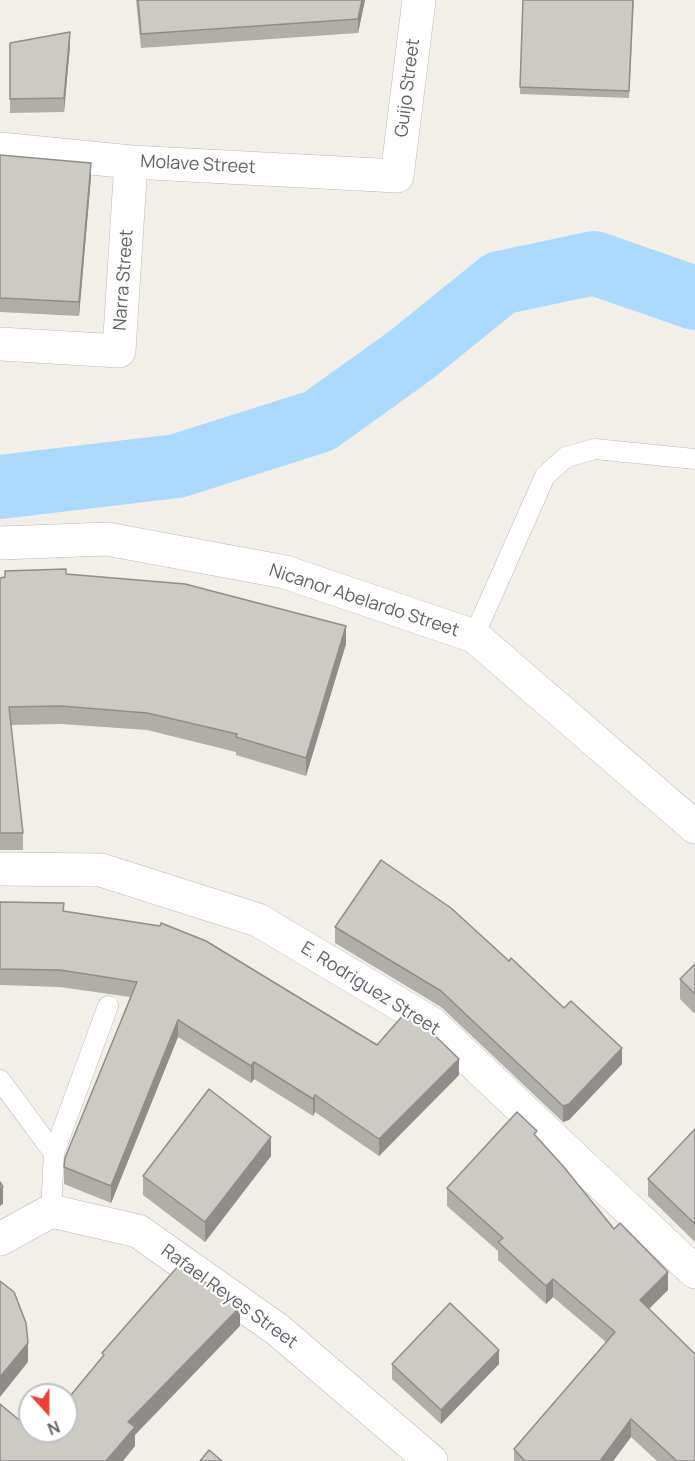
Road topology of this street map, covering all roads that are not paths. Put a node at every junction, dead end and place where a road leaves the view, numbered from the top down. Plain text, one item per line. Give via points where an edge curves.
1 (418, 0) edge
2 (0, 149) edge
3 (131, 162) junction
4 (397, 176) joint
5 (0, 344) edge
6 (695, 459) edge
7 (0, 543) edge
8 (474, 636) junction
9 (695, 827) edge
10 (0, 869) edge
11 (108, 1006) dead end
12 (0, 1080) edge
13 (54, 1153) junction
14 (51, 1211) junction
15 (0, 1239) edge
16 (695, 1272) edge
17 (430, 1461) edge

1 - 4 street, Guijo Street
2 - 3 street, Molave Street
3 - 4 street, Molave Street
3 - 5 street, Narra Street via 119,351
6 - 8 lane via 595,449 566,457 545,476
7 - 8 street, Nicanor Abelardo Street via 107,539 285,572
8 - 9 street, Nicanor Abelardo Street
10 - 16 street, E. Rodriguez Street via 101,870 258,920 431,1023
11 - 13 lane
12 - 13 lane
13 - 14 lane
14 - 15 street
14 - 17 street, Rafael Reyes Street via 138,1230 278,1330

